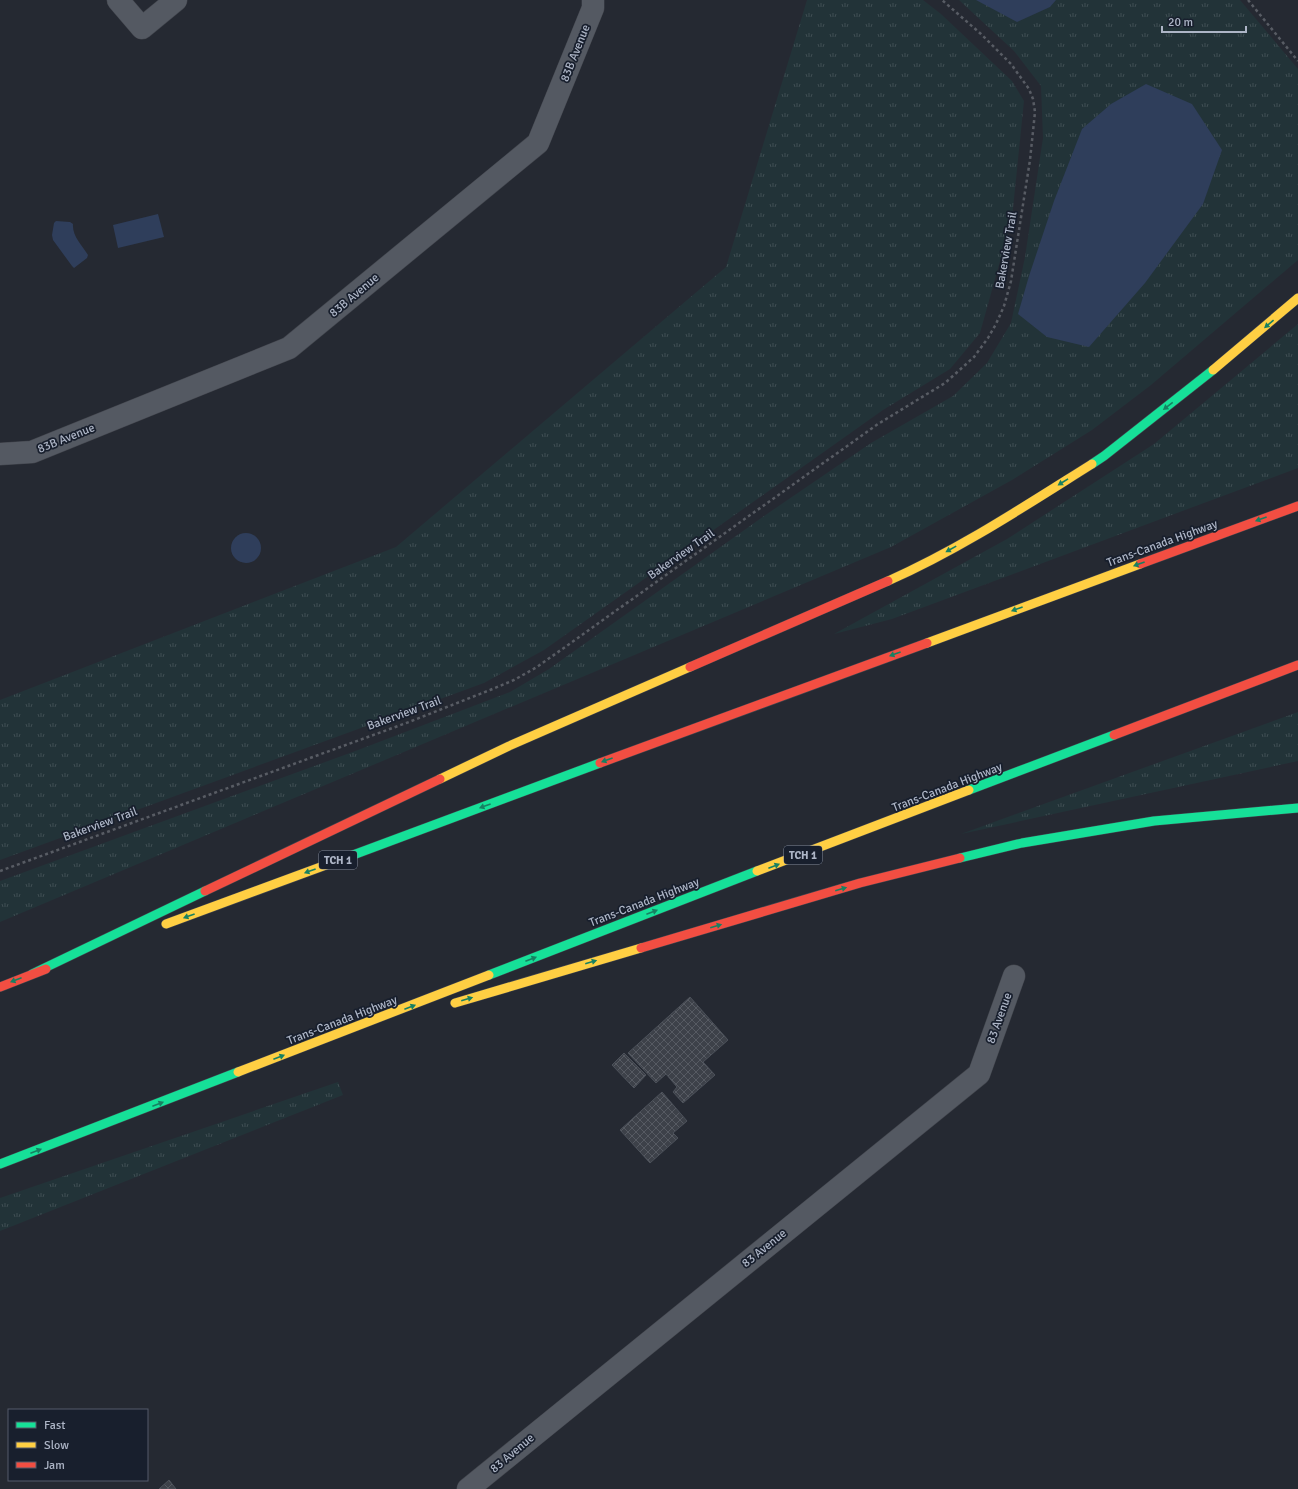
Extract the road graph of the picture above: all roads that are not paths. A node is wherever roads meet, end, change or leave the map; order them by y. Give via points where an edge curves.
1 (118, 0) edge
2 (176, 0) edge
3 (593, 0) edge
4 (1298, 298) edge
5 (0, 454) edge
6 (1298, 506) edge
7 (1298, 665) edge
8 (1298, 808) edge
9 (159, 927) dead end
10 (122, 941) dead end
11 (32, 974) junction
12 (1014, 976) dead end
13 (0, 987) edge
14 (446, 1005) dead end
15 (400, 1019) dead end
16 (308, 1046) junction
17 (0, 1164) edge
18 (468, 1489) edge

1 - 2 street via 142,28
3 - 5 street, 83B Avenue via 593,8 538,143 289,348 32,452
4 -> 11 highway via 1201,380 1104,456 998,523 912,570 509,746
6 -> 9 highway, Trans-Canada Highway / TCH 1
16 -> 7 highway, Trans-Canada Highway / TCH 1
14 -> 8 highway via 860,883 1022,843 1154,820
10 - 11 highway
11 -> 13 highway
12 - 18 street, 83 Avenue via 979,1074
15 - 16 highway
17 -> 16 highway, Trans-Canada Highway / TCH 1

